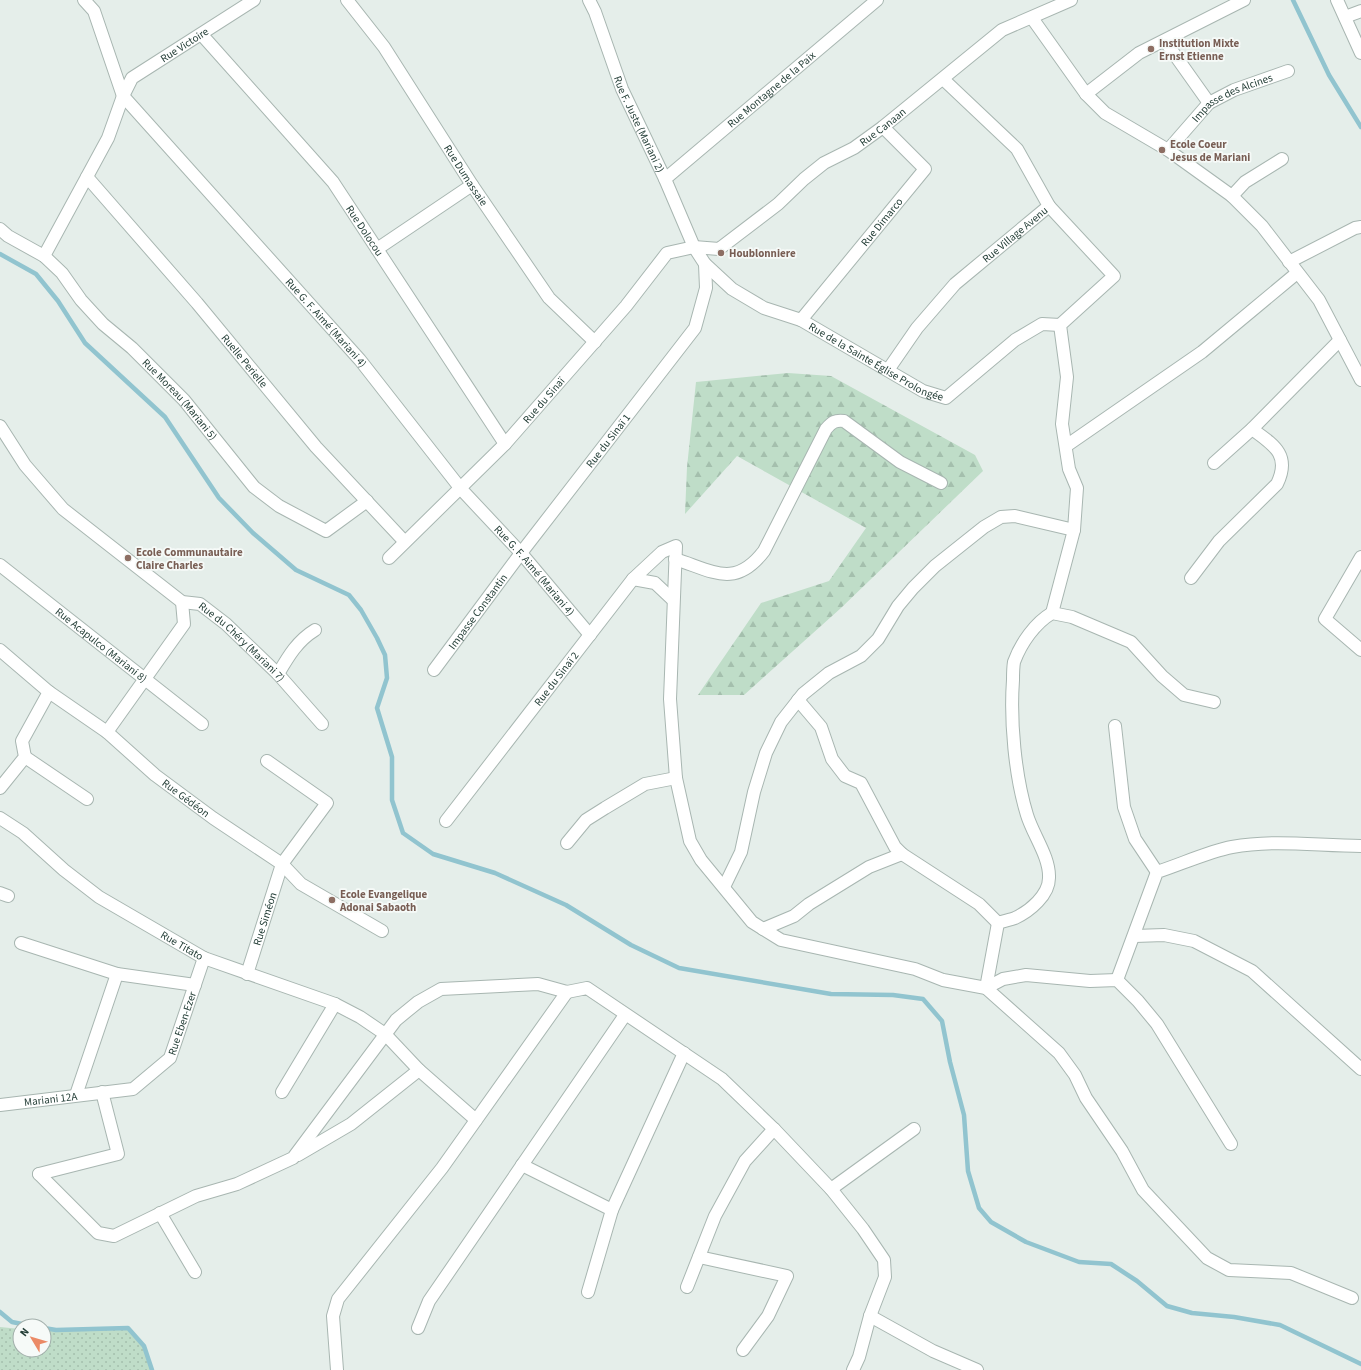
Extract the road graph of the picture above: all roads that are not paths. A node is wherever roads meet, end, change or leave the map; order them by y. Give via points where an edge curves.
1 (84, 0) edge
2 (254, 0) edge
3 (347, 0) edge
4 (589, 0) edge
5 (877, 0) edge
6 (1071, 0) edge
7 (1244, 0) edge
8 (1337, 0) edge
9 (1361, 11) edge
10 (1345, 17) junction
11 (1032, 18) junction
12 (202, 35) junction
13 (1165, 41) junction
14 (1361, 53) edge
15 (1288, 71) dead end
16 (943, 79) junction
17 (1086, 94) junction
18 (123, 96) junction
19 (1209, 103) junction
20 (883, 127) junction
21 (1168, 150) junction
22 (1282, 159) dead end
23 (87, 177) junction
24 (665, 179) junction
25 (472, 184) junction
26 (1232, 196) junction
27 (1049, 206) junction
28 (1361, 227) edge
29 (0, 228) edge
30 (694, 247) junction
31 (377, 249) junction
32 (44, 256) junction
33 (1289, 262) junction
34 (705, 264) junction
35 (1296, 273) junction
36 (801, 320) junction
37 (1060, 325) junction
38 (1340, 340) junction
39 (595, 342) junction
40 (888, 370) junction
41 (1361, 380) edge
42 (0, 426) edge
43 (1252, 429) junction
44 (505, 444) junction
45 (1066, 446) junction
46 (1214, 463) dead end
47 (941, 483) dead end
48 (461, 489) junction
49 (367, 501) junction
50 (1074, 530) junction
51 (404, 542) junction
52 (521, 553) junction
53 (1361, 557) edge
54 (389, 558) dead end
55 (675, 559) junction
56 (0, 564) edge
57 (1191, 578) dead end
58 (633, 579) junction
59 (672, 600) junction
60 (182, 602) junction
61 (1052, 613) junction
62 (315, 630) dead end
63 (590, 635) junction
64 (0, 650) edge
65 (1361, 650) edge
66 (434, 670) dead end
67 (278, 674) junction
68 (146, 679) junction
69 (49, 692) junction
70 (798, 700) junction
71 (1214, 702) dead end
72 (202, 724) dead end
73 (322, 724) dead end
74 (1115, 726) dead end
75 (107, 732) junction
76 (25, 757) junction
77 (267, 761) dead end
78 (676, 778) junction
79 (0, 788) edge
80 (87, 799) dead end
81 (0, 818) edge
82 (446, 821) dead end
83 (567, 843) dead end
84 (1361, 846) edge
85 (902, 854) junction
86 (282, 864) junction
87 (1157, 872) junction
88 (724, 887) junction
89 (998, 922) junction
90 (763, 929) junction
91 (382, 932) dead end
92 (1135, 936) junction
93 (21, 943) dead end
94 (204, 958) junction
95 (116, 974) junction
96 (247, 974) junction
97 (1117, 980) junction
98 (195, 985) junction
99 (986, 988) junction
100 (567, 992) junction
101 (335, 1004) junction
102 (626, 1015) junction
103 (385, 1034) junction
104 (684, 1053) junction
105 (1361, 1069) edge
106 (419, 1070) junction
107 (102, 1092) junction
108 (282, 1092) dead end
109 (76, 1095) junction
110 (0, 1105) edge
111 (476, 1120) junction
112 (774, 1129) junction
113 (914, 1129) dead end
114 (1231, 1144) dead end
115 (293, 1158) junction
116 (522, 1165) junction
117 (831, 1189) junction
118 (612, 1210) junction
119 (160, 1214) junction
120 (699, 1258) junction
121 (195, 1272) dead end
122 (687, 1287) dead end
123 (588, 1292) dead end
124 (1352, 1298) dead end
125 (870, 1316) junction
126 (418, 1328) dead end
127 (743, 1350) dead end
128 (337, 1370) edge
129 (853, 1370) edge
130 (977, 1370) edge

1 - 18 street, Rue G. F. Aimé (Mariani 4) via 94,11
2 - 12 street, Rue Victoire
3 - 25 street, Rue Dumassaie via 384,47
4 - 24 street, Rue F. Juste (Mariani 2) via 622,89
5 - 24 street, Rue Montagne de la Paix
6 - 11 street, Rue Canaan
7 - 13 street
8 - 10 street
9 - 10 street
10 - 14 street
11 - 16 street, Rue Canaan via 1002,30
11 - 17 street
12 - 18 street, Rue Victoire via 132,78
12 - 31 street, Rue Dolocou via 333,182
13 - 17 street via 1140,53
13 - 19 street
15 - 19 street, Impasse des Alcines via 1234,90
16 - 20 street, Rue Canaan
16 - 27 street, Rue Village Avenu via 1017,149
17 - 21 street via 1105,113
18 - 23 street, Rue Victoire via 108,138
18 - 48 street, Rue G. F. Aimé (Mariani 4) via 360,360
19 - 21 street, Impasse des Alcines
20 - 30 street, Rue Canaan via 854,148 824,163 778,204 719,249
20 - 36 street, Rue Dimarco via 925,169
21 - 26 street
22 - 26 street via 1245,182
23 - 32 street, Rue Victoire
23 - 49 street, Ruelle Perielle via 198,303 316,447
24 - 30 street, Rue F. Juste (Mariani 2)
25 - 31 street
25 - 39 street, Rue Dumassaie via 549,298
26 - 33 street via 1262,226
27 - 37 street via 1114,276
27 - 40 street, Rue Village Avenu via 955,284 917,328
28 - 33 street
29 - 32 street, Rue Moreau (Mariani 5) via 8,236
30 - 34 street, Rue de la Sainte Église Prolongée
30 - 39 street, Rue du Sinaï via 667,253
31 - 44 street, Rue Dolocou
32 - 49 street, Rue Moreau (Mariani 5) via 62,273 81,300 103,324 132,348 184,400 254,487 279,506 326,531
33 - 35 street
34 - 36 street, Rue de la Sainte Église Prolongée via 732,289 764,308
34 - 52 street, Rue du Sinaï 1 via 706,288 695,328
35 - 38 street via 1319,300
35 - 45 street via 1202,352
36 - 40 street, Rue de la Sainte Église Prolongée
37 - 40 street, Rue de la Sainte Église Prolongée via 1042,324 1015,340 946,398 923,391
37 - 45 street via 1067,377 1062,424
38 - 41 street
38 - 43 street
39 - 44 street, Rue du Sinaï
42 - 60 street, Rue du Chéry (Mariani 7) via 24,465 62,509
43 - 46 street
43 - 57 street via 1275,446 1282,457 1282,473 1277,484 1219,541
44 - 48 street, Rue du Sinaï
45 - 50 street via 1069,469 1077,488
47 - 55 street via 900,462 844,421 831,422 764,551 755,563 746,570 734,574 720,574
48 - 51 street, Rue du Sinaï
48 - 52 street, Rue G. F. Aimé (Mariani 4)
49 - 51 street, Ruelle Perielle
50 - 61 street
50 - 70 street via 1015,516 1001,517 984,527 935,566 913,588 898,606 878,639 861,656 829,673
51 - 54 street, Rue du Sinaï
52 - 63 street, Rue G. F. Aimé (Mariani 4)
52 - 66 street, Impasse Constantin
53 - 65 street via 1325,619
55 - 58 street, Rue du Sinaï 2 via 676,546 662,552
55 - 59 street
56 - 68 street, Rue Acapulco (Mariani 8)
58 - 59 street via 655,583
58 - 63 street, Rue du Sinaï 2
59 - 78 street via 670,699
60 - 67 street, Rue du Chéry (Mariani 7) via 200,604 226,624
60 - 68 street via 184,624
61 - 71 street via 1072,617 1131,642 1162,676 1184,695
61 - 89 street via 1042,619 1028,636 1014,663 1012,699 1013,733 1027,815 1047,862 1050,879 1044,895 1030,908 1015,918
62 - 67 street via 303,637
63 - 82 street, Rue du Sinaï 2
64 - 69 street, Rue Gédéon
67 - 73 street, Rue du Chéry (Mariani 7)
68 - 72 street, Rue Acapulco (Mariani 8)
68 - 75 street
69 - 75 street, Rue Gédéon
69 - 76 street via 22,741
70 - 85 street via 821,727 832,759 845,776 861,783 895,847
70 - 88 street via 781,722 766,753 754,792 741,852
74 - 87 street via 1124,807 1135,839
75 - 86 street, Rue Gédéon via 155,776
76 - 79 street
76 - 80 street
77 - 86 street, Rue Siméon via 327,803
78 - 83 street via 645,784 586,820
78 - 88 street via 690,841 701,860
81 - 94 street, Rue Titato via 23,833 99,897
84 - 87 street via 1274,843 1231,847
85 - 89 street via 979,904
85 - 90 street via 869,867 794,916
86 - 91 street, Rue Gédéon via 301,884
86 - 96 street, Rue Siméon
87 - 92 street
88 - 90 street via 752,922
89 - 99 street
90 - 99 street via 781,940 915,969 943,980
92 - 97 street
92 - 105 street via 1164,935 1194,941 1252,971
93 - 95 street
94 - 96 street, Rue Titato
94 - 98 street, Rue Eben-Ezer
95 - 98 street
95 - 109 street
96 - 101 street, Rue Titato
97 - 99 street via 1090,981 1026,975 1003,979
97 - 114 street via 1157,1024
98 - 107 street, Rue Eben-Ezer via 170,1058 133,1089
99 - 124 street via 1059,1053 1122,1151 1143,1190 1207,1258 1228,1270 1291,1273
100 - 102 street via 587,988
100 - 103 street via 538,984 441,989 418,1002 396,1020
100 - 111 street
101 - 103 street, Rue Titato
101 - 108 street
102 - 104 street
102 - 116 street
103 - 106 street, Rue Titato
103 - 115 street
104 - 112 street via 722,1079
104 - 118 street
106 - 111 street, Rue Titato
106 - 115 street via 351,1124
107 - 109 street, Mariani 12A
107 - 119 street via 118,1154 39,1174 98,1233 114,1236
109 - 110 street, Mariani 12A
111 - 128 street via 442,1168 338,1299 333,1316
112 - 117 street
112 - 120 street via 745,1160 714,1216
113 - 117 street
115 - 119 street via 237,1184 196,1196
116 - 118 street
116 - 126 street via 429,1301
117 - 125 street via 863,1228 884,1260 885,1277
118 - 123 street
119 - 121 street
120 - 122 street
120 - 127 street via 787,1276 768,1316
125 - 129 street
125 - 130 street via 933,1352

